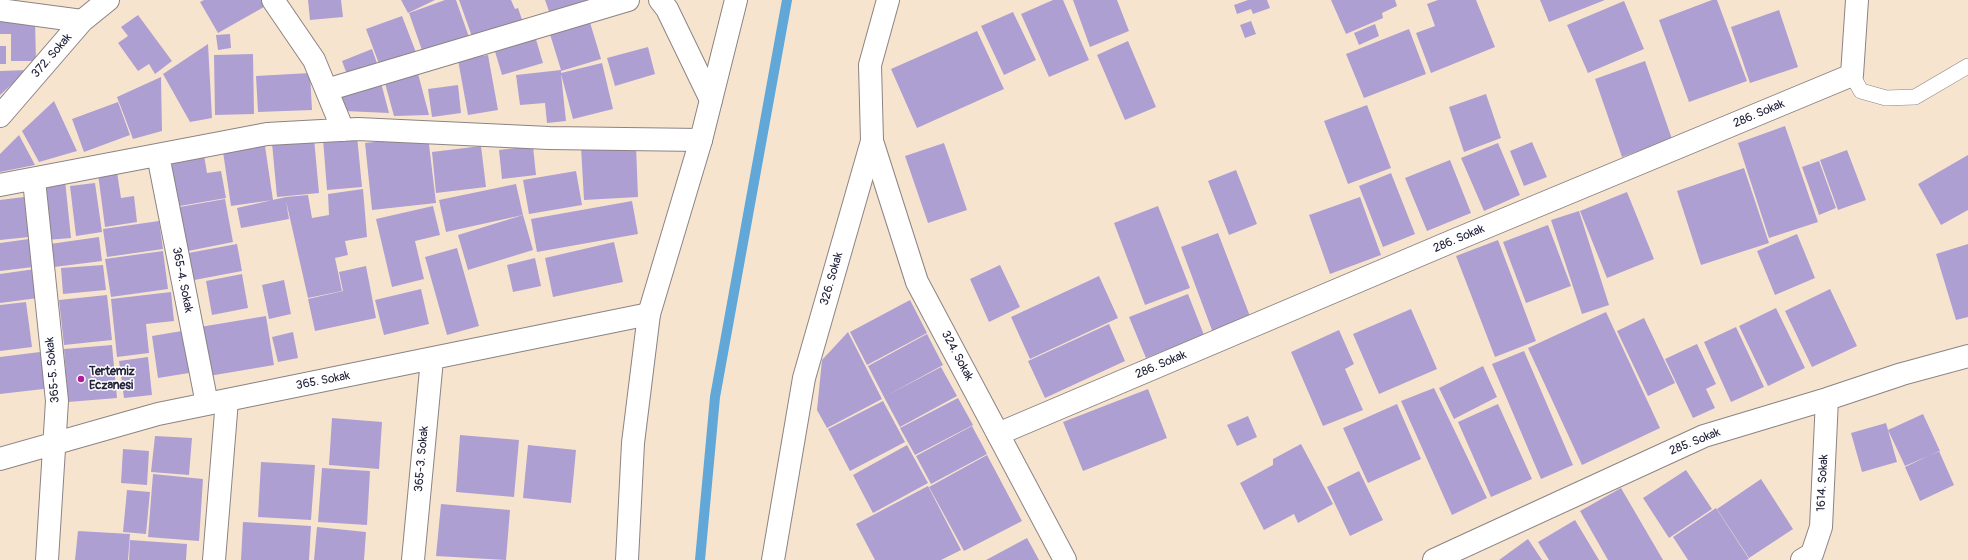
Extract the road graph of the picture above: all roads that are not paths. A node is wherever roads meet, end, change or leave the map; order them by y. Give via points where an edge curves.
1 (273, 0) edge
2 (628, 0) edge
3 (660, 0) edge
4 (736, 0) edge
5 (888, 0) edge
6 (1857, 0) edge
7 (95, 7) edge
8 (0, 10) edge
9 (1968, 66) edge
10 (1852, 75) junction
11 (327, 91) junction
12 (711, 100) junction
13 (0, 116) edge
14 (343, 130) junction
15 (701, 140) junction
16 (872, 141) junction
17 (158, 155) junction
18 (34, 180) junction
19 (0, 185) edge
20 (649, 314) junction
21 (1968, 356) edge
22 (432, 359) junction
23 (1827, 399) junction
24 (217, 402) junction
25 (998, 434) junction
26 (55, 442) junction
27 (0, 459) edge
28 (47, 560) edge
29 (214, 560) edge
30 (413, 560) edge
31 (627, 560) edge
32 (773, 560) edge
33 (1065, 560) edge
34 (1434, 560) edge
35 (1802, 560) edge

1 - 11 street via 314,60
2 - 11 street
3 - 12 street via 667,9
4 - 12 street
5 - 16 street, 326. Sokak via 870,65
6 - 10 street
7 - 8 street
7 - 13 street, 372. Sokak
9 - 10 lane via 1915,97 1886,98 1862,91
10 - 25 street, 286. Sokak
11 - 14 street
12 - 15 street
14 - 15 street via 358,128 549,138
14 - 17 street via 267,134
15 - 20 street
16 - 25 street, 324. Sokak via 917,282
16 - 32 street, 326. Sokak via 804,378
17 - 18 street
17 - 24 street, 365-4. Sokak
18 - 19 street
18 - 26 street, 365-5. Sokak via 57,401
20 - 22 street, 365. Sokak
20 - 31 street via 632,443
21 - 23 street, 285. Sokak via 1902,374
22 - 24 street, 365. Sokak
22 - 30 street, 365-3. Sokak
23 - 34 street, 285. Sokak via 1704,436
23 - 35 street, 1614. Sokak via 1821,527 1812,554
24 - 26 street, 365. Sokak via 158,414
24 - 29 street, 365-4. Sokak
25 - 33 street, 324. Sokak
26 - 27 street, 365. Sokak
26 - 28 street, 365-5. Sokak

